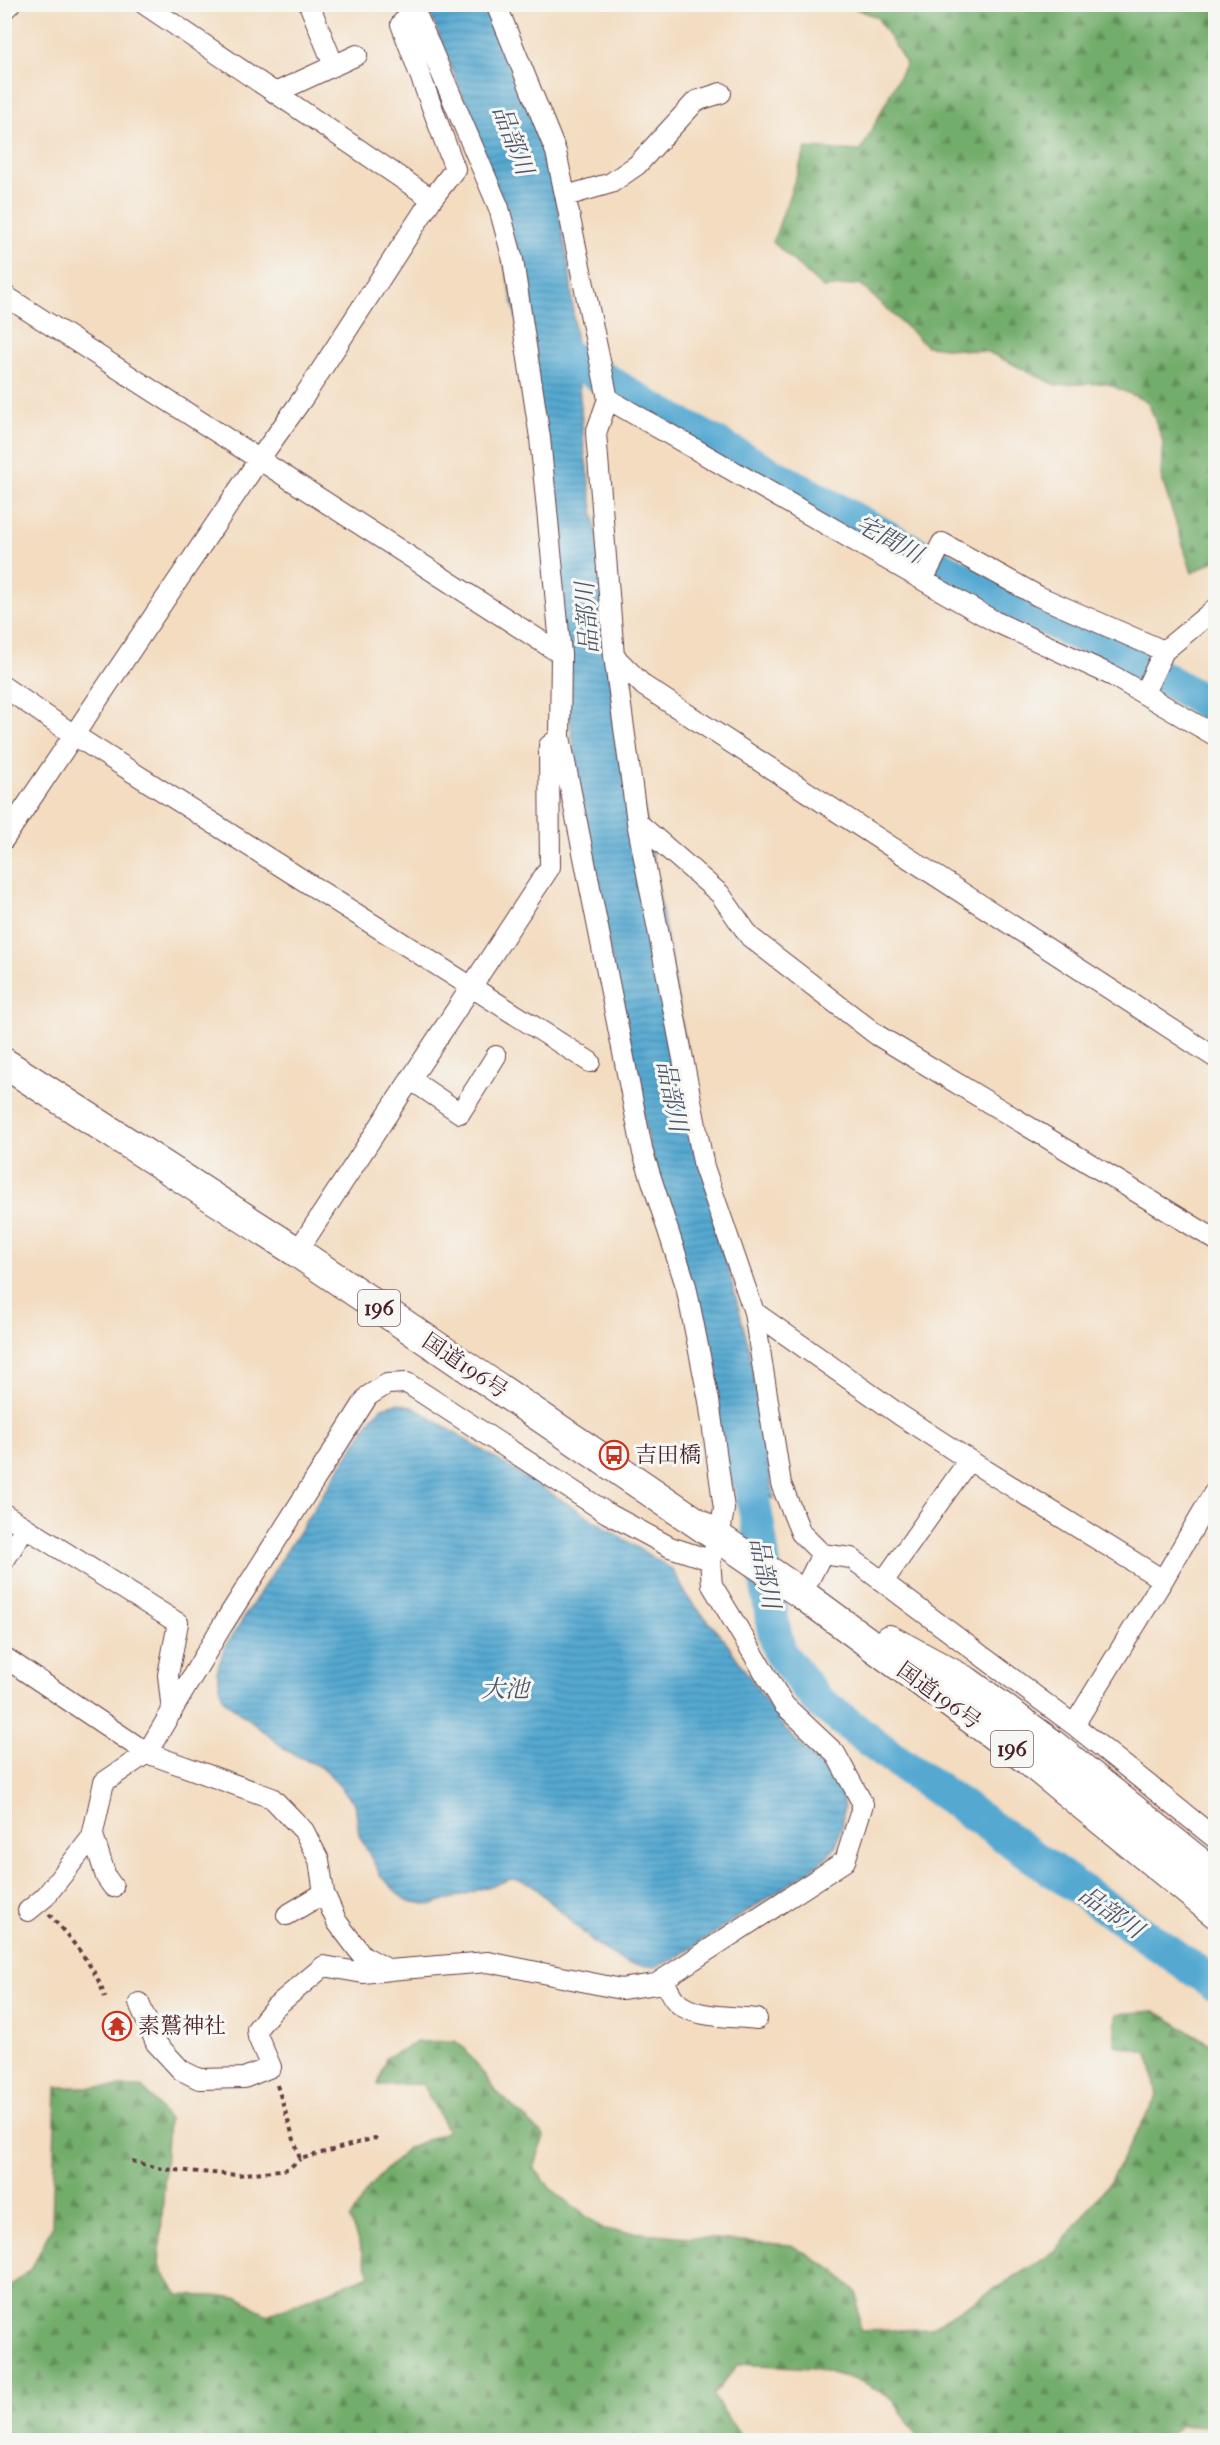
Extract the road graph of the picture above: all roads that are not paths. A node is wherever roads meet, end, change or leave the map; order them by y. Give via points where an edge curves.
1 (10, 4) edge
2 (144, 4) edge
3 (309, 4) edge
4 (496, 4) edge
5 (417, 6) edge
6 (4, 10) edge
7 (357, 55) dead end
8 (334, 66) junction
9 (275, 93) junction
10 (721, 93) dead end
11 (566, 196) junction
12 (432, 199) junction
13 (4, 295) edge
14 (607, 399) junction
15 (258, 461) junction
16 (923, 580) junction
17 (1215, 608) edge
18 (1163, 652) junction
19 (561, 654) junction
20 (614, 656) junction
21 (4, 687) edge
22 (1144, 693) junction
23 (74, 735) junction
24 (1215, 736) edge
25 (561, 737) junction
26 (637, 822) junction
27 (4, 839) edge
28 (470, 987) junction
29 (496, 1056) dead end
30 (1215, 1058) edge
31 (590, 1062) dead end
32 (4, 1063) edge
33 (410, 1079) junction
34 (1215, 1240) edge
35 (297, 1252) junction
36 (754, 1312) junction
37 (969, 1460) junction
38 (1215, 1489) edge
39 (4, 1514) edge
40 (25, 1527) junction
41 (715, 1549) junction
42 (822, 1554) junction
43 (4, 1561) edge
44 (1163, 1580) junction
45 (883, 1582) junction
46 (796, 1590) junction
47 (4, 1657) edge
48 (172, 1712) junction
49 (1074, 1725) junction
50 (147, 1753) junction
51 (93, 1835) junction
52 (1215, 1839) edge
53 (1215, 1876) edge
54 (113, 1887) dead end
55 (324, 1893) junction
56 (34, 1907) road end
57 (1215, 1913) edge
58 (287, 1914) dead end
59 (407, 1968) junction
60 (663, 1980) junction
61 (139, 2003) dead end
62 (757, 2019) dead end

1 - 6 street
2 - 9 street
3 - 8 street
4 - 11 street via 556,152
5 - 12 street via 401,24 455,169
5 - 19 street via 499,208 513,260 540,438
7 - 8 street
8 - 9 street
9 - 12 street
10 - 11 street via 696,101 637,165 611,183
11 - 14 street
12 - 15 street
13 - 15 street
14 - 16 street
14 - 20 street via 596,433
15 - 19 street
15 - 23 street
16 - 18 street via 942,543 1038,596
16 - 22 street via 994,621
17 - 18 street
18 - 22 street
19 - 25 street
20 - 26 street
20 - 30 street via 644,686
21 - 23 street
22 - 24 street
23 - 27 street
23 - 28 street
25 - 28 street via 549,746 550,867
25 - 41 street via 644,1153 686,1286 704,1378 724,1509
26 - 34 street via 720,894 750,937 877,1035
26 - 36 street via 704,1167
28 - 31 street
28 - 33 street
29 - 33 street via 460,1113
32 - 35 highway, 国道196号 / 196
33 - 35 street
35 - 41 highway, 国道196号 / 196
36 - 37 street
36 - 42 street via 781,1484 801,1533
37 - 44 street
37 - 45 street
38 - 44 street
39 - 40 street
40 - 43 street
40 - 48 street via 178,1623 168,1675
41 - 46 highway, 国道196号 / 196 via 750,1558
41 - 48 street via 670,1547 607,1513 407,1383 387,1384 368,1396
41 - 60 street via 712,1585 784,1705 835,1753 863,1804 845,1861
42 - 45 street via 851,1558
42 - 46 street
44 - 49 street
45 - 49 street
46 - 53 highway, 国道196号 / 196 via 967,1682 1049,1742
46 - 57 highway, 国道196号 / 196 via 1028,1760
47 - 50 street
48 - 50 street
49 - 52 street
50 - 51 street via 104,1782
50 - 55 street via 272,1798 304,1831 319,1860
51 - 54 street
51 - 56 street
55 - 58 street
55 - 59 street via 337,1922 362,1955 389,1970
59 - 60 street via 488,1962 621,1989
59 - 61 street via 363,1972 324,1966 275,2007 257,2029 271,2067 244,2078 199,2079 181,2070 156,2043
60 - 62 street via 675,2000 695,2013

